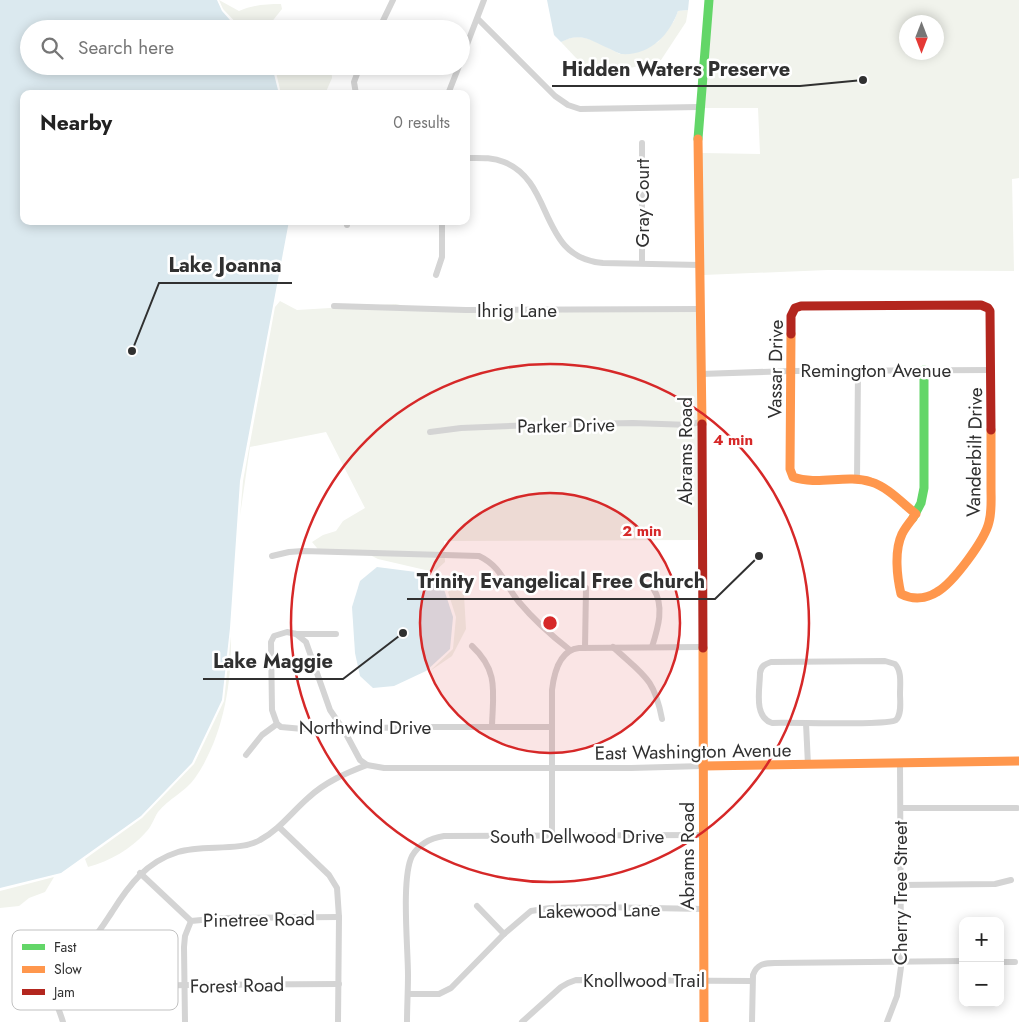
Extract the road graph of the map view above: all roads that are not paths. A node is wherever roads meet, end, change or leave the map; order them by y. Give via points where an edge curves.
1 (393, 0) edge
2 (484, 0) edge
3 (709, 0) edge
4 (478, 18) junction
5 (383, 20) edge
6 (470, 38) edge
7 (357, 75) edge
8 (455, 75) edge
9 (355, 90) edge
10 (450, 90) edge
11 (699, 107) junction
12 (642, 143) dead end
13 (470, 158) edge
14 (442, 225) edge
15 (642, 263) junction
16 (700, 265) junction
17 (436, 275) dead end
18 (334, 306) dead end
19 (795, 308) joint
20 (701, 309) junction
21 (858, 370) junction
22 (924, 370) junction
23 (991, 370) junction
24 (790, 371) junction
25 (701, 374) junction
26 (702, 421) junction
27 (430, 432) dead end
28 (857, 480) junction
29 (916, 514) junction
30 (272, 556) dead end
31 (586, 588) dead end
32 (653, 588) dead end
33 (296, 634) junction
34 (336, 634) dead end
35 (472, 646) dead end
36 (613, 647) junction
37 (652, 647) junction
38 (702, 647) junction
39 (585, 648) junction
40 (570, 650) junction
41 (662, 719) dead end
42 (806, 723) junction
43 (277, 724) junction
44 (492, 726) junction
45 (552, 726) junction
46 (342, 728) junction
47 (246, 755) dead end
48 (1019, 761) edge
49 (900, 763) junction
50 (367, 765) junction
51 (808, 765) junction
52 (703, 766) junction
53 (552, 768) junction
54 (901, 808) junction
55 (1017, 808) dead end
56 (279, 827) junction
57 (702, 835) junction
58 (552, 836) junction
59 (140, 873) junction
60 (1011, 880) dead end
61 (901, 885) junction
62 (477, 906) dead end
63 (704, 909) junction
64 (338, 917) junction
65 (191, 921) junction
66 (101, 930) edge
67 (504, 934) junction
68 (901, 961) junction
69 (959, 961) edge
70 (1004, 962) edge
71 (1015, 962) dead end
72 (704, 980) junction
73 (752, 980) junction
74 (339, 984) junction
75 (178, 985) edge
76 (185, 985) junction
77 (408, 994) junction
78 (185, 1022) edge
79 (338, 1022) edge
80 (407, 1022) edge
81 (522, 1022) edge
82 (704, 1022) edge
83 (752, 1022) edge
84 (887, 1022) edge

1 - 5 street
2 - 4 street
3 - 11 street, Abrams Road
4 - 6 street
4 - 11 street via 555,96 575,108
7 - 9 street
8 - 10 street
11 - 16 street, Abrams Road
12 - 15 street, Gray Court
13 - 15 street via 497,160 521,173 534,189 559,240 579,257 603,263
14 - 17 street via 442,257
15 - 16 street
16 - 20 street, Abrams Road
18 - 20 street, Ihrig Lane via 466,310
19 - 23 street, Vanderbilt Drive via 984,306 991,315
19 - 24 street, Vassar Drive via 790,320
20 - 25 street, Abrams Road
21 - 22 street, Remington Avenue
21 - 24 street, Remington Avenue
21 - 28 street
22 - 23 street, Remington Avenue
22 - 29 street, Vanderbilt Drive via 924,488
23 - 29 street, Vanderbilt Drive via 989,526 982,541 941,590 931,596 908,598 899,587 899,549 902,536
24 - 25 street, Remington Avenue
24 - 28 street, Vassar Drive via 790,469 794,477 804,480
25 - 26 street, Abrams Road
26 - 27 street, Parker Drive via 690,424 495,426
26 - 38 street, Abrams Road
28 - 29 street, Vassar Drive via 876,484
30 - 40 street via 303,551 479,556 496,568 520,604
31 - 39 street
32 - 37 street via 660,609
33 - 34 street
33 - 43 street via 278,633 271,642 272,714
33 - 46 street via 306,642 330,710
35 - 44 street via 486,661 492,676
36 - 37 street
36 - 39 street
36 - 41 street via 652,684
37 - 38 street
38 - 52 street, Abrams Road
39 - 40 street
40 - 45 street via 553,679
42 - 42 street via 772,723 761,715 760,673 763,666 771,662 884,661 898,666 900,709 895,720
42 - 51 street
43 - 46 street, Northwind Drive via 299,729
43 - 47 street via 262,735
44 - 45 street, Northwind Drive
44 - 46 street, Northwind Drive
45 - 53 street
46 - 50 street via 360,760
48 - 49 street, East Washington Avenue
49 - 51 street, East Washington Avenue
49 - 54 street, Cherry Tree Street
50 - 53 street, East Washington Avenue via 384,768
50 - 56 street via 322,786
51 - 52 street, East Washington Avenue
52 - 53 street, East Washington Avenue
52 - 57 street, Abrams Road
53 - 58 street
54 - 55 street
54 - 61 street, Cherry Tree Street
56 - 59 street via 250,844 177,852
56 - 64 street via 334,883
57 - 58 street, South Dellwood Drive
57 - 63 street, Abrams Road
58 - 77 street, South Dellwood Drive via 436,837 417,849 410,862 407,886
59 - 65 street
59 - 66 street
60 - 61 street via 1003,883
61 - 68 street, Cherry Tree Street
62 - 67 street
63 - 67 street, Lakewood Lane via 596,907 536,910 527,913
63 - 72 street, Abrams Road
64 - 65 street, Pinetree Road
64 - 74 street
65 - 76 street, Pinetree Road via 185,942
67 - 77 street, Lakewood Lane via 444,992
68 - 69 street
68 - 73 street via 762,964 755,969
68 - 84 street, Cherry Tree Street via 897,996
70 - 71 street
72 - 73 street, Knollwood Trail
72 - 81 street, Knollwood Trail via 571,981
72 - 82 street, Abrams Road
73 - 83 street
74 - 76 street, Forest Road
74 - 79 street
75 - 76 street, Forest Road
76 - 78 street, Pinetree Road
77 - 80 street, South Dellwood Drive

